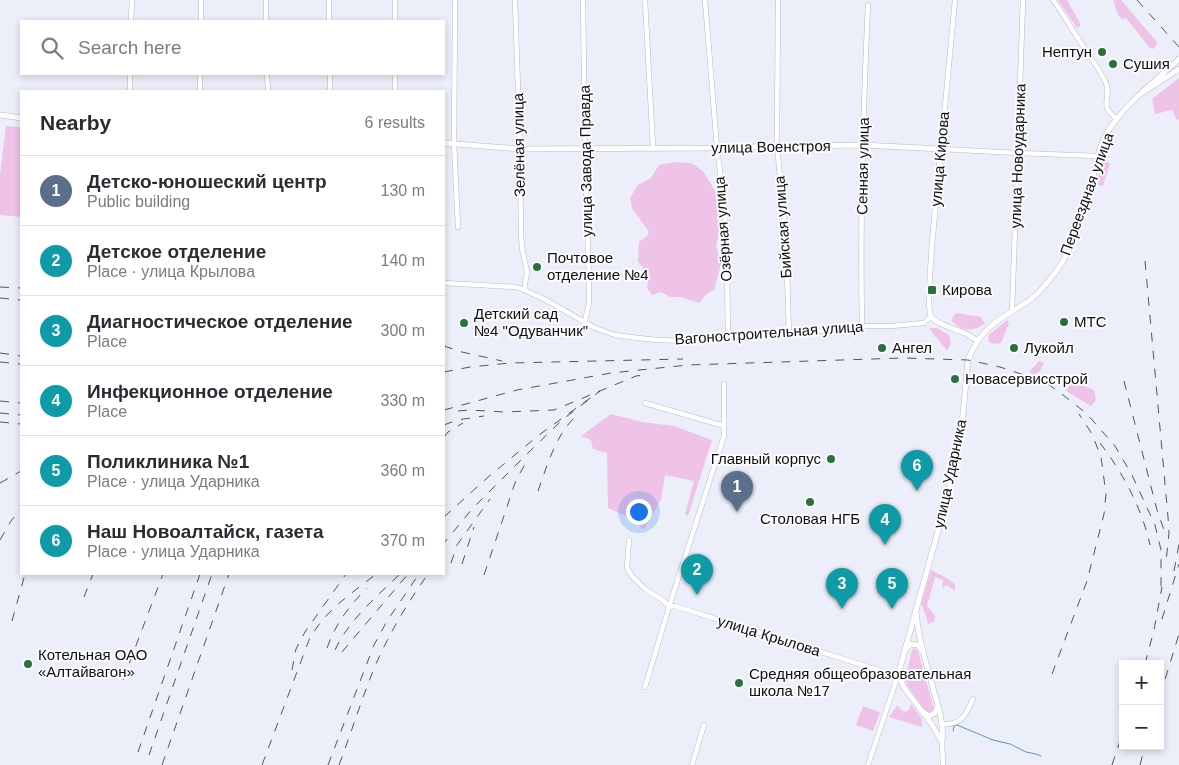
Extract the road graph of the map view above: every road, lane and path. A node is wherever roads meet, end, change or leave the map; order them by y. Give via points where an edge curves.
1 (132, 0) edge
2 (201, 0) edge
3 (266, 0) edge
4 (329, 0) edge
5 (395, 0) edge
6 (455, 0) edge
7 (515, 0) edge
8 (583, 0) edge
9 (646, 0) edge
10 (704, 0) edge
11 (778, 0) edge
12 (955, 0) edge
13 (1023, 0) edge
14 (1054, 0) edge
15 (868, 5) dead end
16 (131, 20) edge
17 (201, 20) edge
18 (266, 20) edge
19 (329, 20) edge
20 (395, 20) edge
21 (1179, 59) edge
22 (1179, 69) edge
23 (130, 75) edge
24 (200, 75) edge
25 (267, 75) edge
26 (330, 75) edge
27 (395, 75) edge
28 (130, 90) edge
29 (200, 90) edge
30 (268, 90) edge
31 (330, 90) edge
32 (395, 90) edge
33 (1139, 95) junction
34 (0, 115) edge
35 (20, 118) edge
36 (1116, 118) junction
37 (445, 143) edge
38 (454, 144) junction
39 (863, 145) junction
40 (777, 146) junction
41 (653, 148) junction
42 (717, 148) junction
43 (520, 149) junction
44 (941, 149) junction
45 (585, 150) junction
46 (1018, 153) junction
47 (1098, 156) junction
48 (458, 227) dead end
49 (445, 283) edge
50 (524, 290) junction
51 (1012, 312) junction
52 (931, 318) junction
53 (584, 321) junction
54 (862, 326) junction
55 (789, 335) junction
56 (728, 339) junction
57 (978, 341) junction
58 (724, 384) dead end
59 (646, 403) dead end
60 (724, 426) junction
61 (629, 540) dead end
62 (669, 607) junction
63 (916, 607) junction
64 (905, 650) junction
65 (924, 652) junction
66 (898, 675) junction
67 (645, 687) dead end
68 (973, 699) dead end
69 (938, 703) junction
70 (922, 712) junction
71 (942, 724) junction
72 (704, 725) dead end
73 (942, 742) junction
74 (692, 765) edge
75 (868, 765) edge
76 (942, 765) edge

1 - 16 street
2 - 17 street
3 - 18 street
4 - 19 street
5 - 20 street
6 - 38 street
7 - 43 street, Зелёная улица
8 - 45 street, улица Завода Правда
9 - 41 street
10 - 42 street, Озёрная улица
11 - 40 street, Бийская улица
12 - 44 street, улица Кирова
13 - 46 street, улица Новоударника
14 - 36 street, Переездная улица via 1106,83 1107,109
15 - 39 street, Сенная улица
21 - 33 street
22 - 33 street
23 - 28 street
24 - 29 street
25 - 30 street
26 - 31 street
27 - 32 street
33 - 36 street
34 - 35 street
36 - 47 street, Переездная улица
37 - 38 street, улица Военстроя
38 - 43 street, улица Военстроя
38 - 48 street
39 - 40 street, улица Военстроя
39 - 44 street, улица Военстроя
39 - 54 street, Сенная улица
40 - 42 street, улица Военстроя
40 - 55 street, Бийская улица via 786,237
41 - 42 street, улица Военстроя
41 - 45 street, улица Военстроя
42 - 56 street, Озёрная улица via 725,210
43 - 45 street, улица Военстроя
43 - 50 street, Зелёная улица via 521,234 527,272
44 - 46 street, улица Военстроя
44 - 52 street, улица Кирова via 929,288
45 - 53 street, улица Завода Правда via 589,303
46 - 47 street, улица Военстроя
46 - 51 street, улица Новоударника
47 - 51 street, Переездная улица via 1081,218 1064,260 1038,293
49 - 50 street, Вагоностроительная улица
50 - 53 street, Вагоностроительная улица
51 - 57 street, Переездная улица via 992,325
52 - 54 street, Вагоностроительная улица via 924,323
52 - 57 street
53 - 56 street, Вагоностроительная улица via 615,335 638,338
54 - 55 street, Вагоностроительная улица
55 - 56 street, Вагоностроительная улица
57 - 63 street, улица Ударника via 968,360 961,434 954,468
58 - 60 street
59 - 60 street
60 - 62 street via 724,436
61 - 62 street via 627,568 645,589
62 - 66 street, улица Крылова via 675,606
62 - 67 street
63 - 64 street, улица Ударника
63 - 65 street, улица Ударника
64 - 65 street via 911,644 918,645
64 - 66 street, улица Ударника
65 - 69 street, улица Ударника
66 - 70 street
66 - 75 street, улица Ударника
68 - 71 street via 963,718
69 - 70 street via 935,713 929,716
69 - 71 street, улица Ударника
70 - 73 street
71 - 73 street, улица Ударника
72 - 74 street
73 - 76 street

